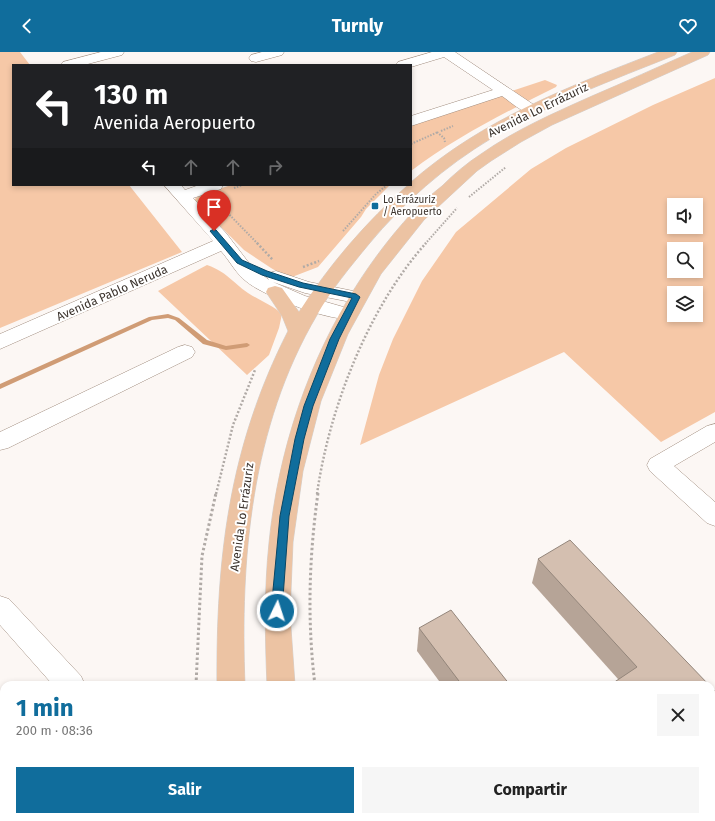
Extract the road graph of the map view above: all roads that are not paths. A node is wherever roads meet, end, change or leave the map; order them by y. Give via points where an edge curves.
1 (117, 52) edge
2 (278, 52) edge
3 (446, 52) edge
4 (670, 52) edge
5 (703, 52) edge
6 (256, 58) dead end
7 (65, 62) edge
8 (406, 64) edge
9 (504, 91) junction
10 (532, 110) junction
11 (412, 121) edge
12 (210, 187) edge
13 (178, 191) edge
14 (224, 243) junction
15 (240, 261) junction
16 (275, 292) junction
17 (318, 298) junction
18 (352, 306) junction
19 (298, 331) junction
20 (0, 342) edge
21 (185, 352) dead end
22 (715, 432) edge
23 (0, 442) edge
24 (715, 516) edge
25 (0, 607) edge
26 (67, 681) edge
27 (231, 681) edge
28 (281, 681) edge

1 - 7 street
2 - 6 street
3 - 8 street
3 - 9 street
4 - 10 main road, Avenida Lo Errázuriz
5 - 18 main road, Avenida Lo Errázuriz via 543,124 481,161 447,187 418,216 375,268
9 - 10 street
9 - 11 street
10 - 17 main road, Avenida Lo Errázuriz via 466,148 408,192 363,239
12 - 13 street
13 - 14 street
14 - 15 street
14 - 20 street, Avenida Pablo Neruda
15 - 16 street via 244,270 253,278
15 - 17 street via 305,287
16 - 17 street
16 - 19 main road via 291,315
17 - 18 street
17 - 19 main road, Avenida Lo Errázuriz
18 - 28 main road, Avenida Lo Errázuriz via 334,339 308,406 291,477 284,523 277,611
19 - 27 main road, Avenida Lo Errázuriz via 278,374 257,430 241,504 231,603
21 - 23 street
22 - 24 street via 658,464
25 - 26 street

